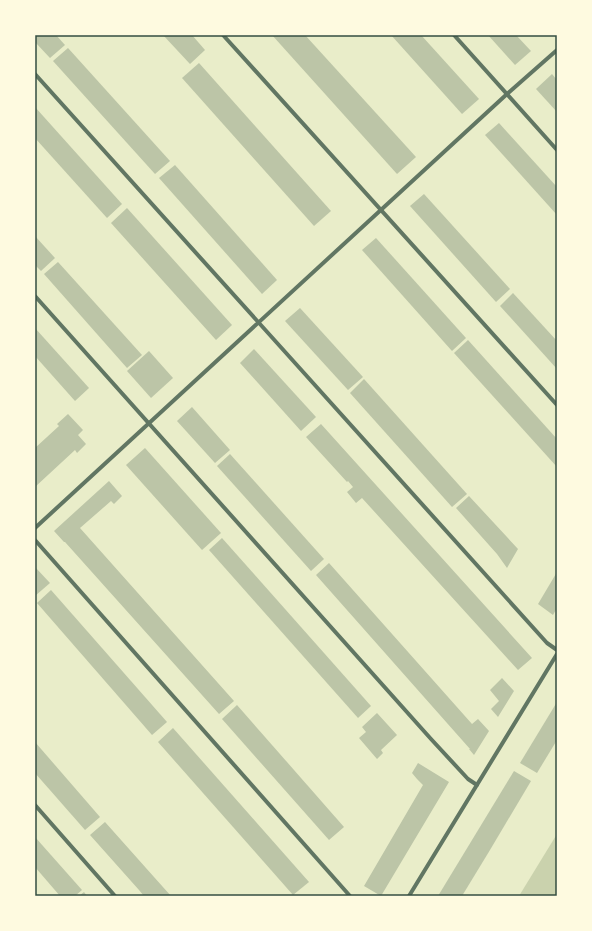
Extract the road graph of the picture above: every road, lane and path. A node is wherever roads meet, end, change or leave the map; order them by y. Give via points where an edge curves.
1 (223, 35) edge
2 (454, 35) edge
3 (557, 50) edge
4 (35, 74) edge
5 (507, 94) junction
6 (557, 150) edge
7 (380, 210) junction
8 (35, 296) edge
9 (258, 323) junction
10 (557, 405) edge
11 (149, 423) junction
12 (35, 528) edge
13 (35, 540) edge
14 (557, 650) edge
15 (557, 654) edge
16 (476, 784) junction
17 (35, 805) edge
18 (115, 896) edge
19 (350, 896) edge
20 (409, 896) edge

1 - 7 street
2 - 5 street
3 - 5 street
4 - 9 street
5 - 6 street
5 - 7 street
7 - 9 street
7 - 10 street
8 - 11 street
9 - 11 street
9 - 14 street via 549,645
11 - 12 street
11 - 16 street via 431,739 468,779
13 - 19 street
15 - 16 street
16 - 20 street
17 - 18 street

